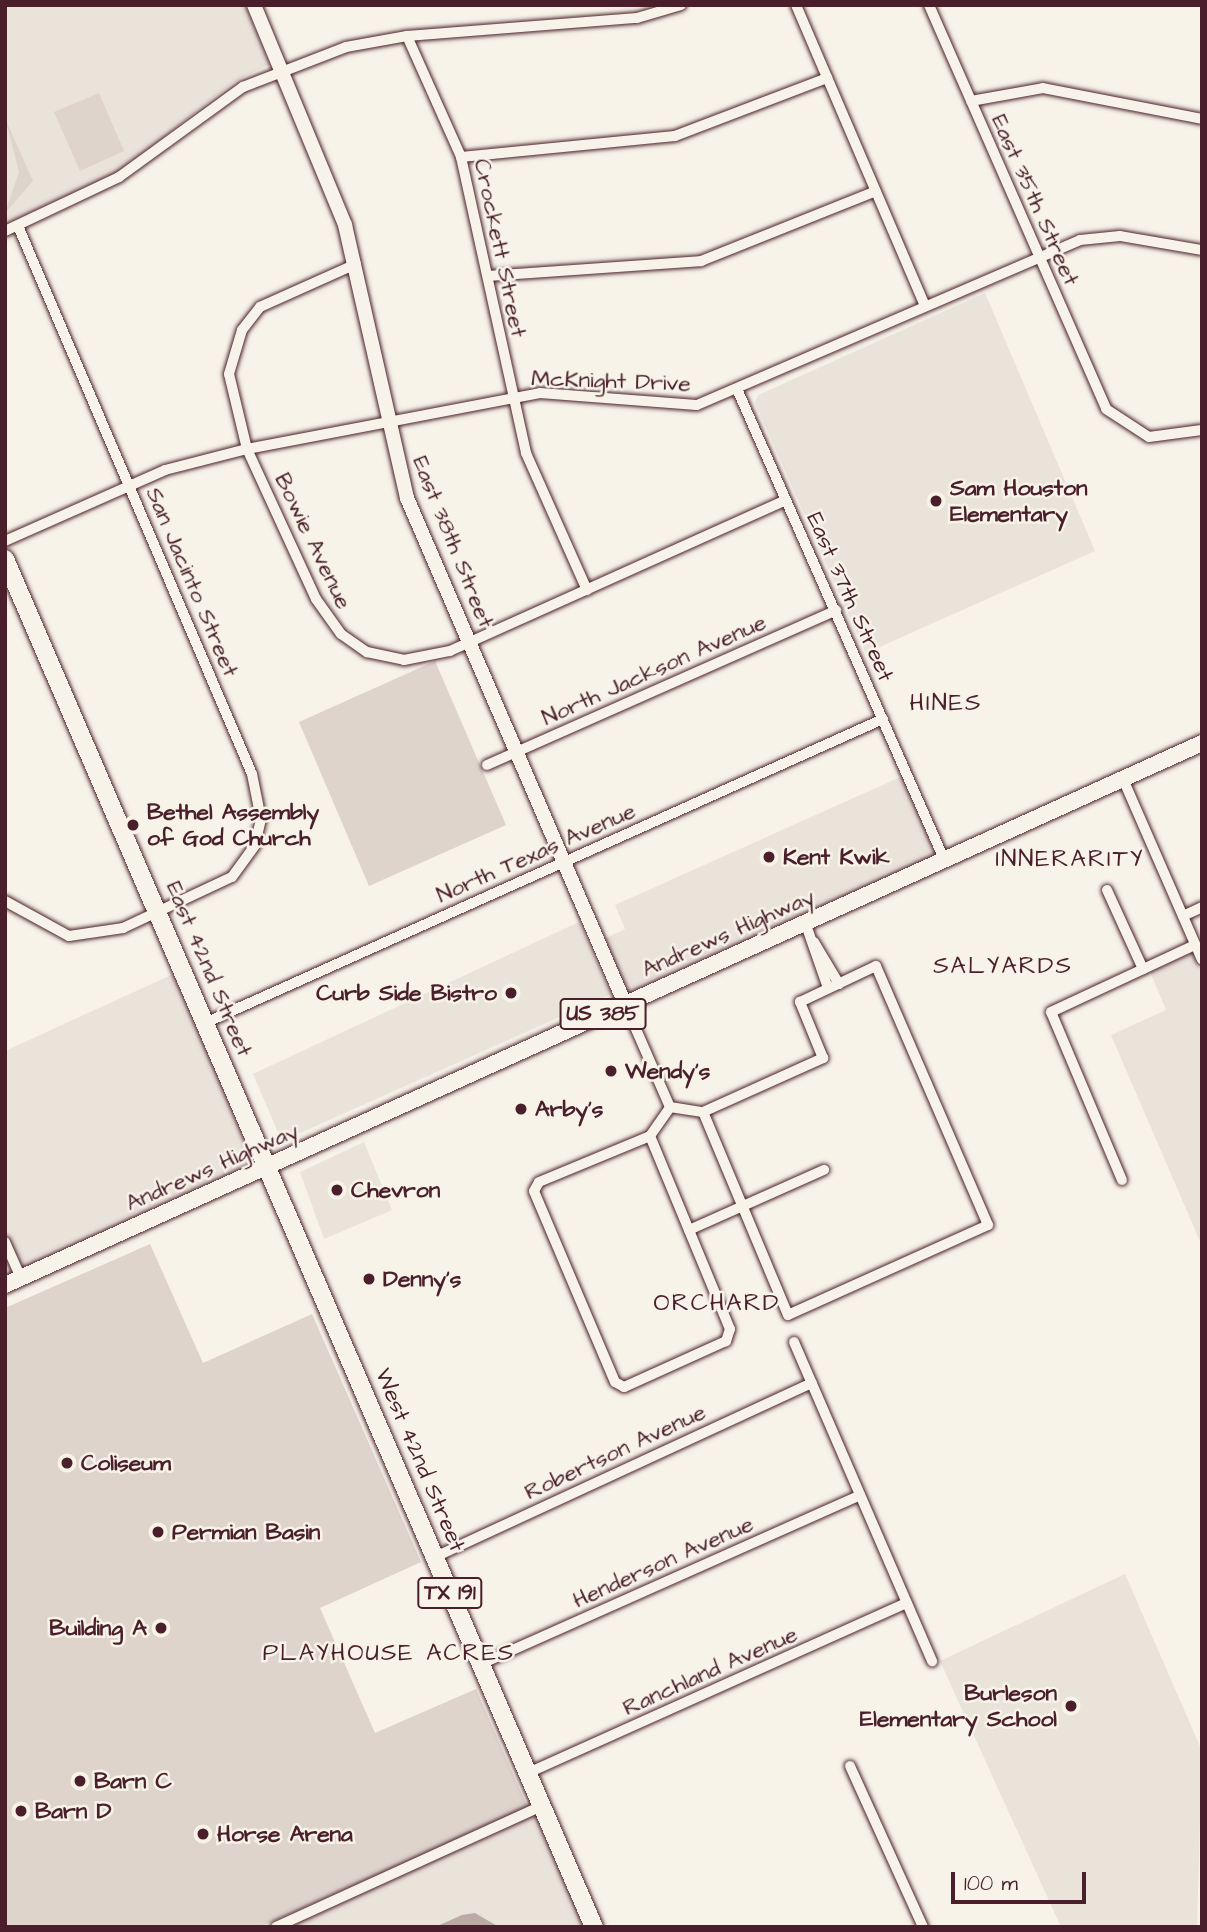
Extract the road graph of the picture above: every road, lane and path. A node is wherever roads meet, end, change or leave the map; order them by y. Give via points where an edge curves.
1 (254, 5) edge
2 (681, 5) edge
3 (796, 5) edge
4 (929, 5) edge
5 (407, 36) junction
6 (281, 69) junction
7 (827, 78) junction
8 (971, 102) junction
9 (1202, 120) edge
10 (461, 157) junction
11 (876, 191) junction
12 (18, 226) junction
13 (5, 231) edge
14 (1202, 250) edge
15 (1037, 254) junction
16 (356, 264) junction
17 (489, 276) junction
18 (925, 304) junction
19 (737, 389) junction
20 (511, 398) junction
21 (386, 422) junction
22 (1202, 430) edge
23 (247, 449) junction
24 (129, 484) junction
25 (786, 500) junction
26 (5, 541) edge
27 (5, 559) edge
28 (587, 590) junction
29 (836, 610) junction
30 (469, 643) junction
31 (883, 719) junction
32 (1202, 743) edge
33 (516, 752) junction
34 (487, 765) dead end
35 (1123, 779) junction
36 (944, 859) junction
37 (564, 862) junction
38 (1107, 890) dead end
39 (5, 901) edge
40 (1202, 907) edge
41 (158, 914) junction
42 (1183, 916) junction
43 (805, 922) junction
44 (814, 942) junction
45 (1195, 945) junction
46 (1202, 960) edge
47 (1143, 969) junction
48 (839, 984) junction
49 (828, 988) junction
50 (625, 1004) junction
51 (205, 1023) junction
52 (670, 1107) junction
53 (703, 1112) junction
54 (650, 1136) junction
55 (267, 1167) junction
56 (824, 1170) dead end
57 (1122, 1180) dead end
58 (743, 1208) junction
59 (689, 1230) junction
60 (5, 1242) edge
61 (13, 1282) edge
62 (794, 1342) dead end
63 (812, 1383) junction
64 (860, 1495) junction
65 (435, 1557) junction
66 (907, 1603) junction
67 (932, 1661) dead end
68 (481, 1664) junction
69 (850, 1766) dead end
70 (528, 1773) junction
71 (542, 1806) junction
72 (276, 1927) edge
73 (594, 1927) edge
74 (923, 1927) edge

1 - 6 street, East 38th Street
2 - 5 street via 637,18
3 - 7 street
4 - 8 street, East 35th Street
5 - 6 street
5 - 10 street, Crockett Street
6 - 12 street via 225,99 119,177
6 - 16 street, East 38th Street
7 - 10 street via 675,136
7 - 11 street
8 - 9 street via 1043,88
8 - 15 street, East 35th Street
10 - 17 street, Crockett Street
11 - 17 street via 701,261
11 - 18 street
12 - 13 street
12 - 24 street, San Jacinto Street
14 - 15 street, McKnight Drive via 1120,236
15 - 18 street, McKnight Drive
15 - 22 street, East 35th Street via 1106,409 1149,437
16 - 21 street, East 38th Street
16 - 23 street, Bowie Avenue via 270,300 242,330 229,381
17 - 20 street, Crockett Street
18 - 19 street, McKnight Drive
19 - 20 street, McKnight Drive via 684,407 566,394
19 - 25 street, East 37th Street
20 - 21 street, McKnight Drive
20 - 28 street, Crockett Street via 526,453
21 - 23 street, McKnight Drive
21 - 30 street, East 38th Street via 407,498
23 - 24 street, McKnight Drive
23 - 30 street, Bowie Avenue via 316,599 341,634 367,652 396,659
24 - 26 street, McKnight Drive
24 - 41 street, San Jacinto Street via 260,803 259,832 242,867 220,885
25 - 28 street, Bowie Avenue
25 - 29 street, East 37th Street
27 - 41 highway, East 42nd Street / TX 191
28 - 30 street, Bowie Avenue
29 - 31 street, East 37th Street
29 - 33 street, North Jackson Avenue
30 - 33 street, East 38th Street
31 - 36 street, East 37th Street
31 - 37 street, North Texas Avenue
32 - 35 main road, Andrews Highway / US 385
33 - 34 street, North Jackson Avenue
33 - 37 street, East 38th Street
35 - 36 main road, Andrews Highway / US 385
35 - 42 street
36 - 43 main road, Andrews Highway / US 385
37 - 50 street, East 38th Street
37 - 51 street, North Texas Avenue
38 - 47 street
39 - 41 street, San Jacinto Street via 43,927 82,937
40 - 42 street
41 - 51 highway, East 42nd Street / TX 191
42 - 45 street
43 - 44 street
43 - 50 main road, Andrews Highway / US 385
44 - 48 street
44 - 49 street
45 - 46 street
45 - 47 street
47 - 57 street via 1051,1012
48 - 49 street
48 - 58 street via 876,967 988,1225 788,1315
49 - 53 street via 800,1002 823,1058
50 - 52 street
50 - 55 main road, Andrews Highway / US 385
51 - 55 highway, East 42nd Street / TX 191
52 - 53 street
52 - 54 street
53 - 58 street
54 - 59 street
54 - 59 street via 539,1182 534,1191 615,1382 625,1387 726,1340 730,1329
55 - 61 main road, Andrews Highway / US 385
55 - 65 highway, West 42nd Street / TX 191
56 - 58 street
58 - 59 street
60 - 61 street
62 - 63 street
63 - 64 street
63 - 65 street, Robertson Avenue
64 - 66 street
64 - 68 street, Henderson Avenue
65 - 68 highway, West 42nd Street / TX 191
66 - 67 street
66 - 70 street, Ranchland Avenue
68 - 70 highway, West 42nd Street / TX 191
69 - 74 street
70 - 71 highway, West 42nd Street / TX 191
71 - 72 street
71 - 73 highway, West 42nd Street / TX 191

